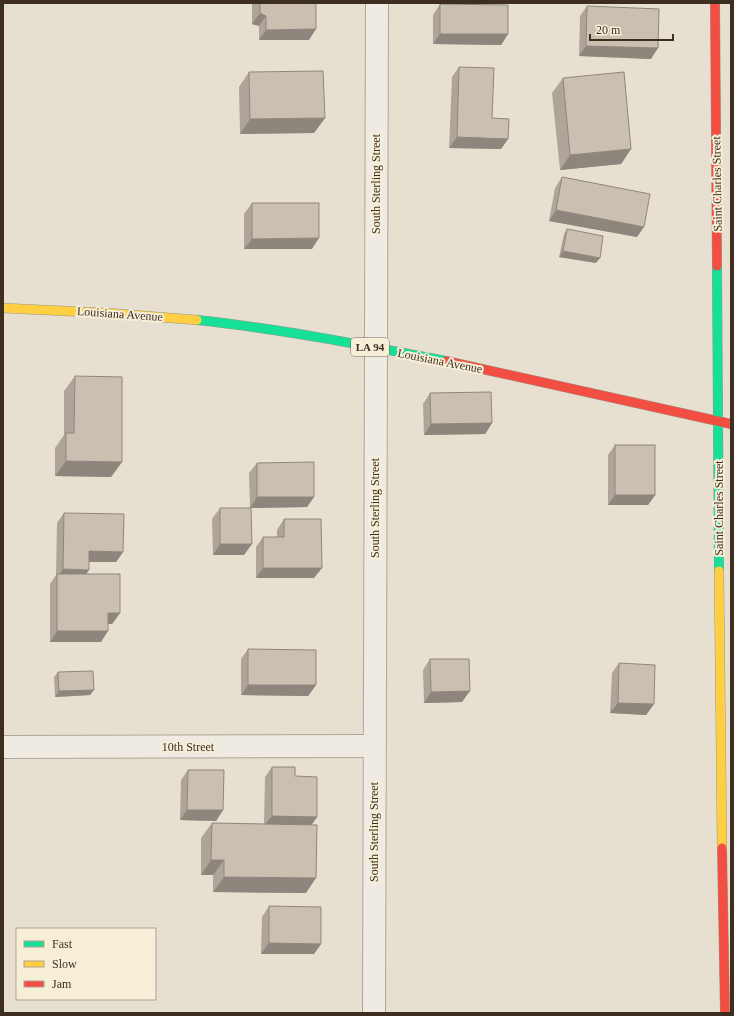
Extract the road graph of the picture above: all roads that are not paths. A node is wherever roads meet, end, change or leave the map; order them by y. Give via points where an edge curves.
1 (377, 3) edge
2 (715, 3) edge
3 (3, 308) edge
4 (376, 348) junction
5 (719, 421) junction
6 (731, 424) edge
7 (374, 746) junction
8 (3, 747) edge
9 (374, 1013) edge
10 (724, 1013) edge

1 - 4 street, South Sterling Street
2 - 5 street, Saint Charles Street
3 - 4 street, Louisiana Avenue / LA 94 via 93,311 180,319 280,331
4 - 5 street, Louisiana Avenue / LA 94
4 - 7 street, South Sterling Street
5 - 6 street, Louisiana Avenue / LA 94
5 - 10 street, Saint Charles Street
7 - 8 street, 10th Street
7 - 9 street, South Sterling Street

